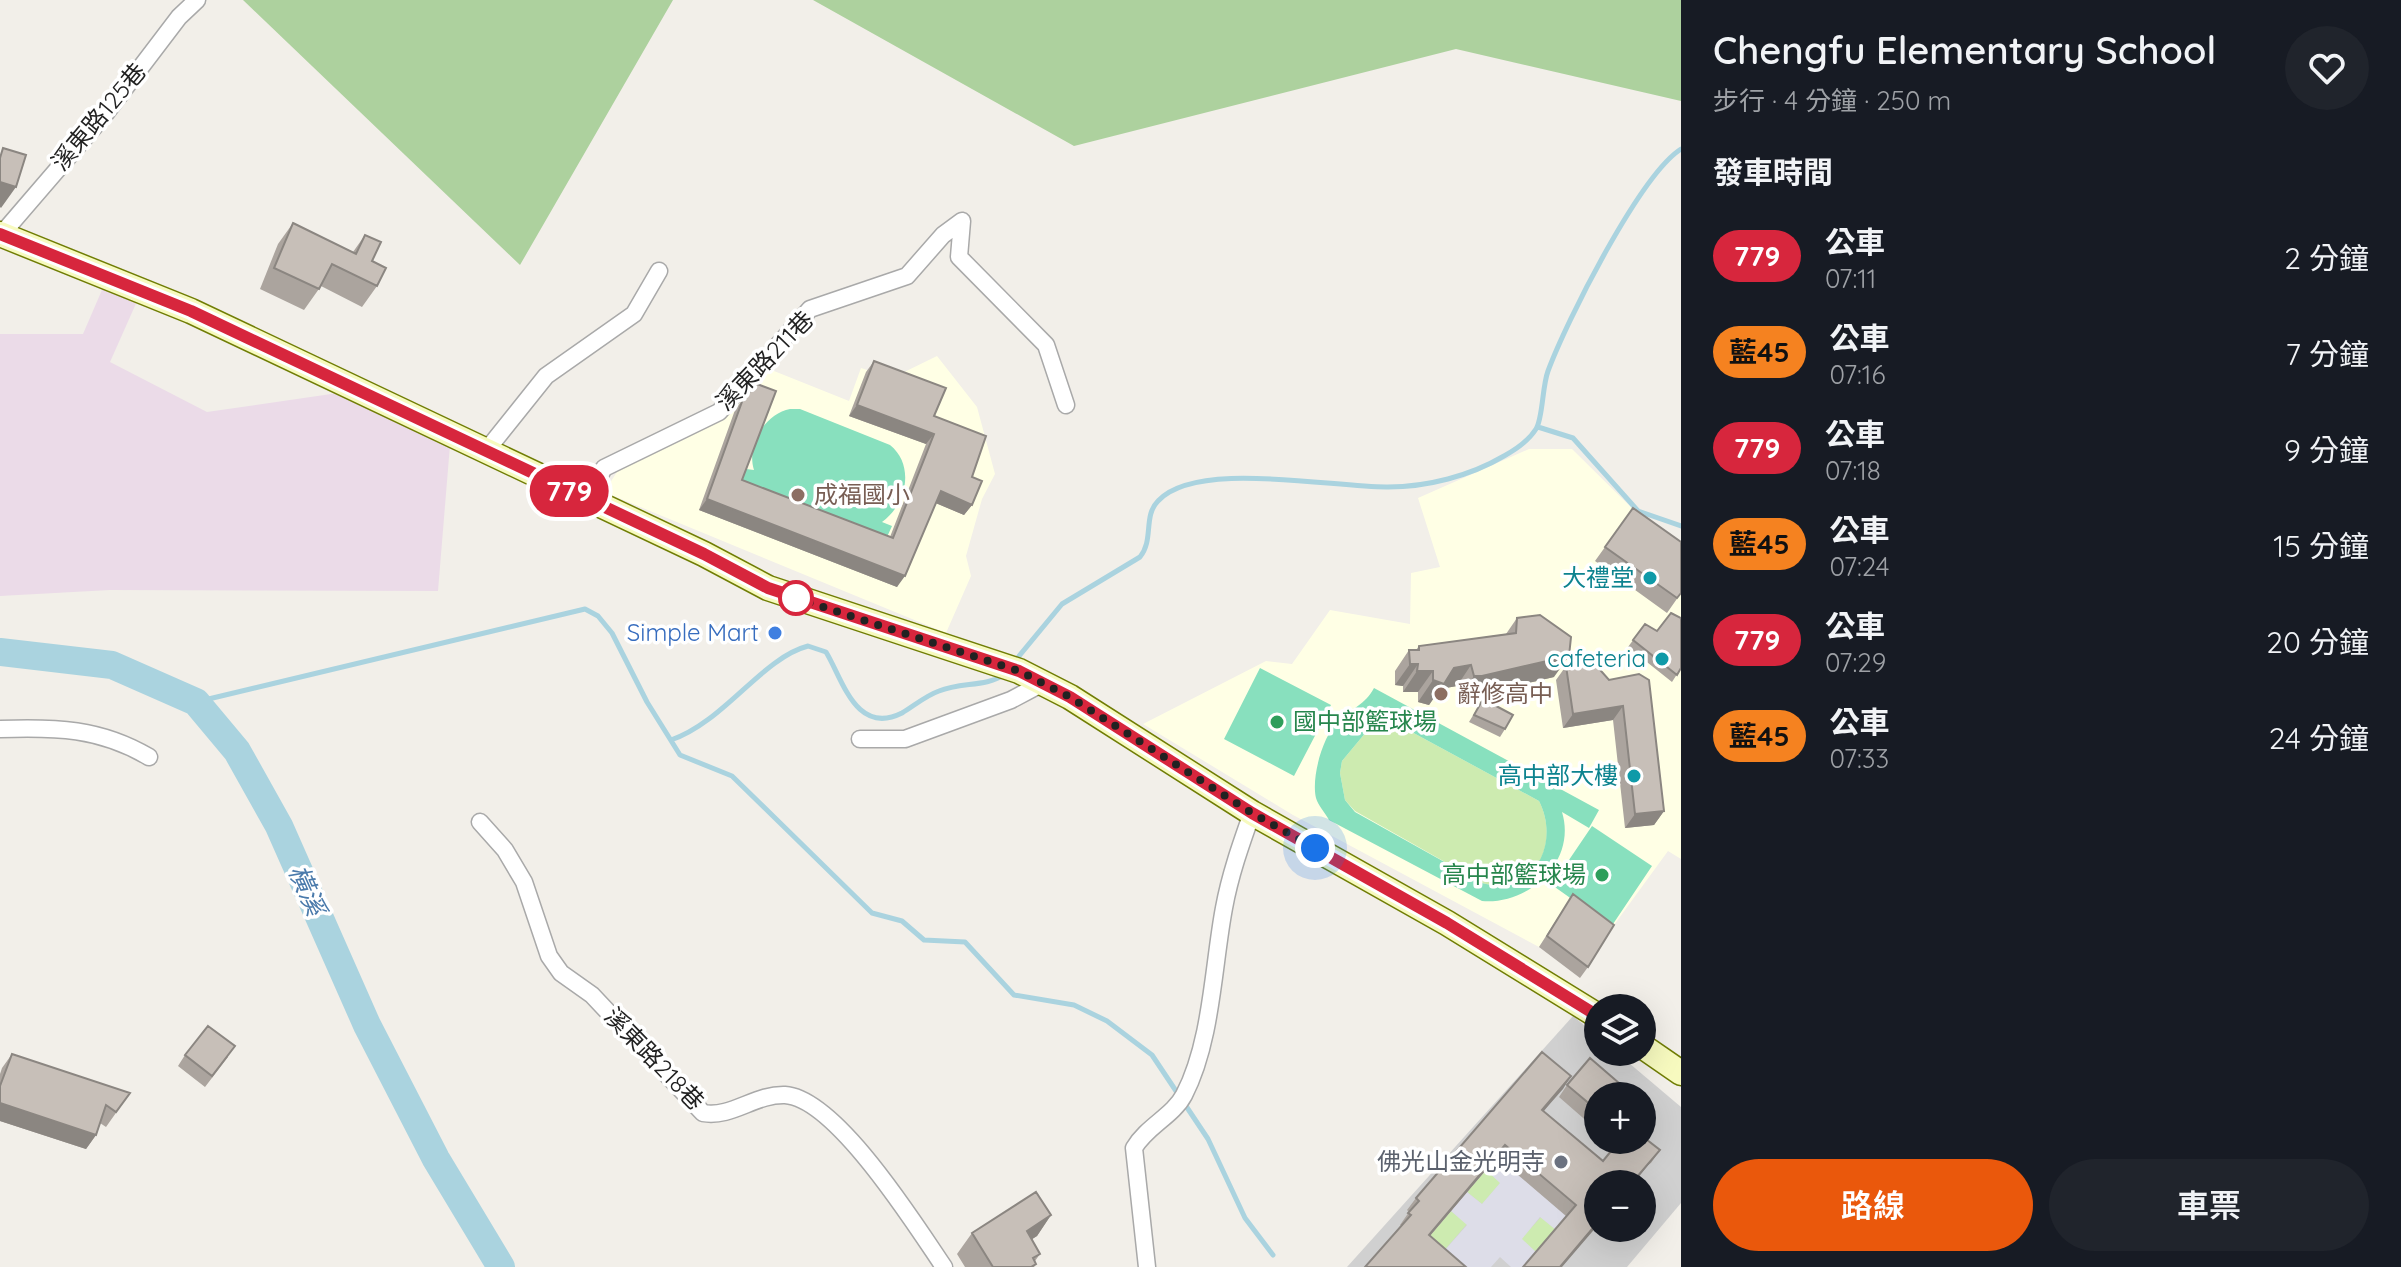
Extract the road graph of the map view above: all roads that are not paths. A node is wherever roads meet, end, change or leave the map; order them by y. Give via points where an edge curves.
1 (197, 0) edge
2 (0, 234) edge
3 (659, 271) dead end
4 (1066, 405) dead end
5 (486, 451) junction
6 (587, 499) junction
7 (1043, 683) junction
8 (0, 729) edge
9 (860, 739) dead end
10 (149, 757) dead end
11 (1252, 813) junction
12 (480, 822) dead end
13 (1584, 1007) edge
14 (1656, 1056) edge
15 (1681, 1073) edge
16 (944, 1267) edge
17 (1147, 1267) edge

1 - 2 street, 溪東路125巷
2 - 5 main road via 191,311
3 - 5 street via 634,314 546,376
4 - 6 street, 溪東路211巷 via 1046,345 959,257 962,221 907,276 810,309 719,412 604,468
5 - 6 main road
6 - 7 main road via 768,588
7 - 9 street via 905,739
7 - 11 main road
8 - 10 street via 118,738
11 - 13 main road
11 - 17 street via 1230,873 1215,976 1182,1098 1134,1148
12 - 16 street, 溪東路218巷 via 524,882 549,956 561,973 592,995 703,1113 718,1116 783,1095 810,1105 843,1132 899,1199
14 - 15 main road

